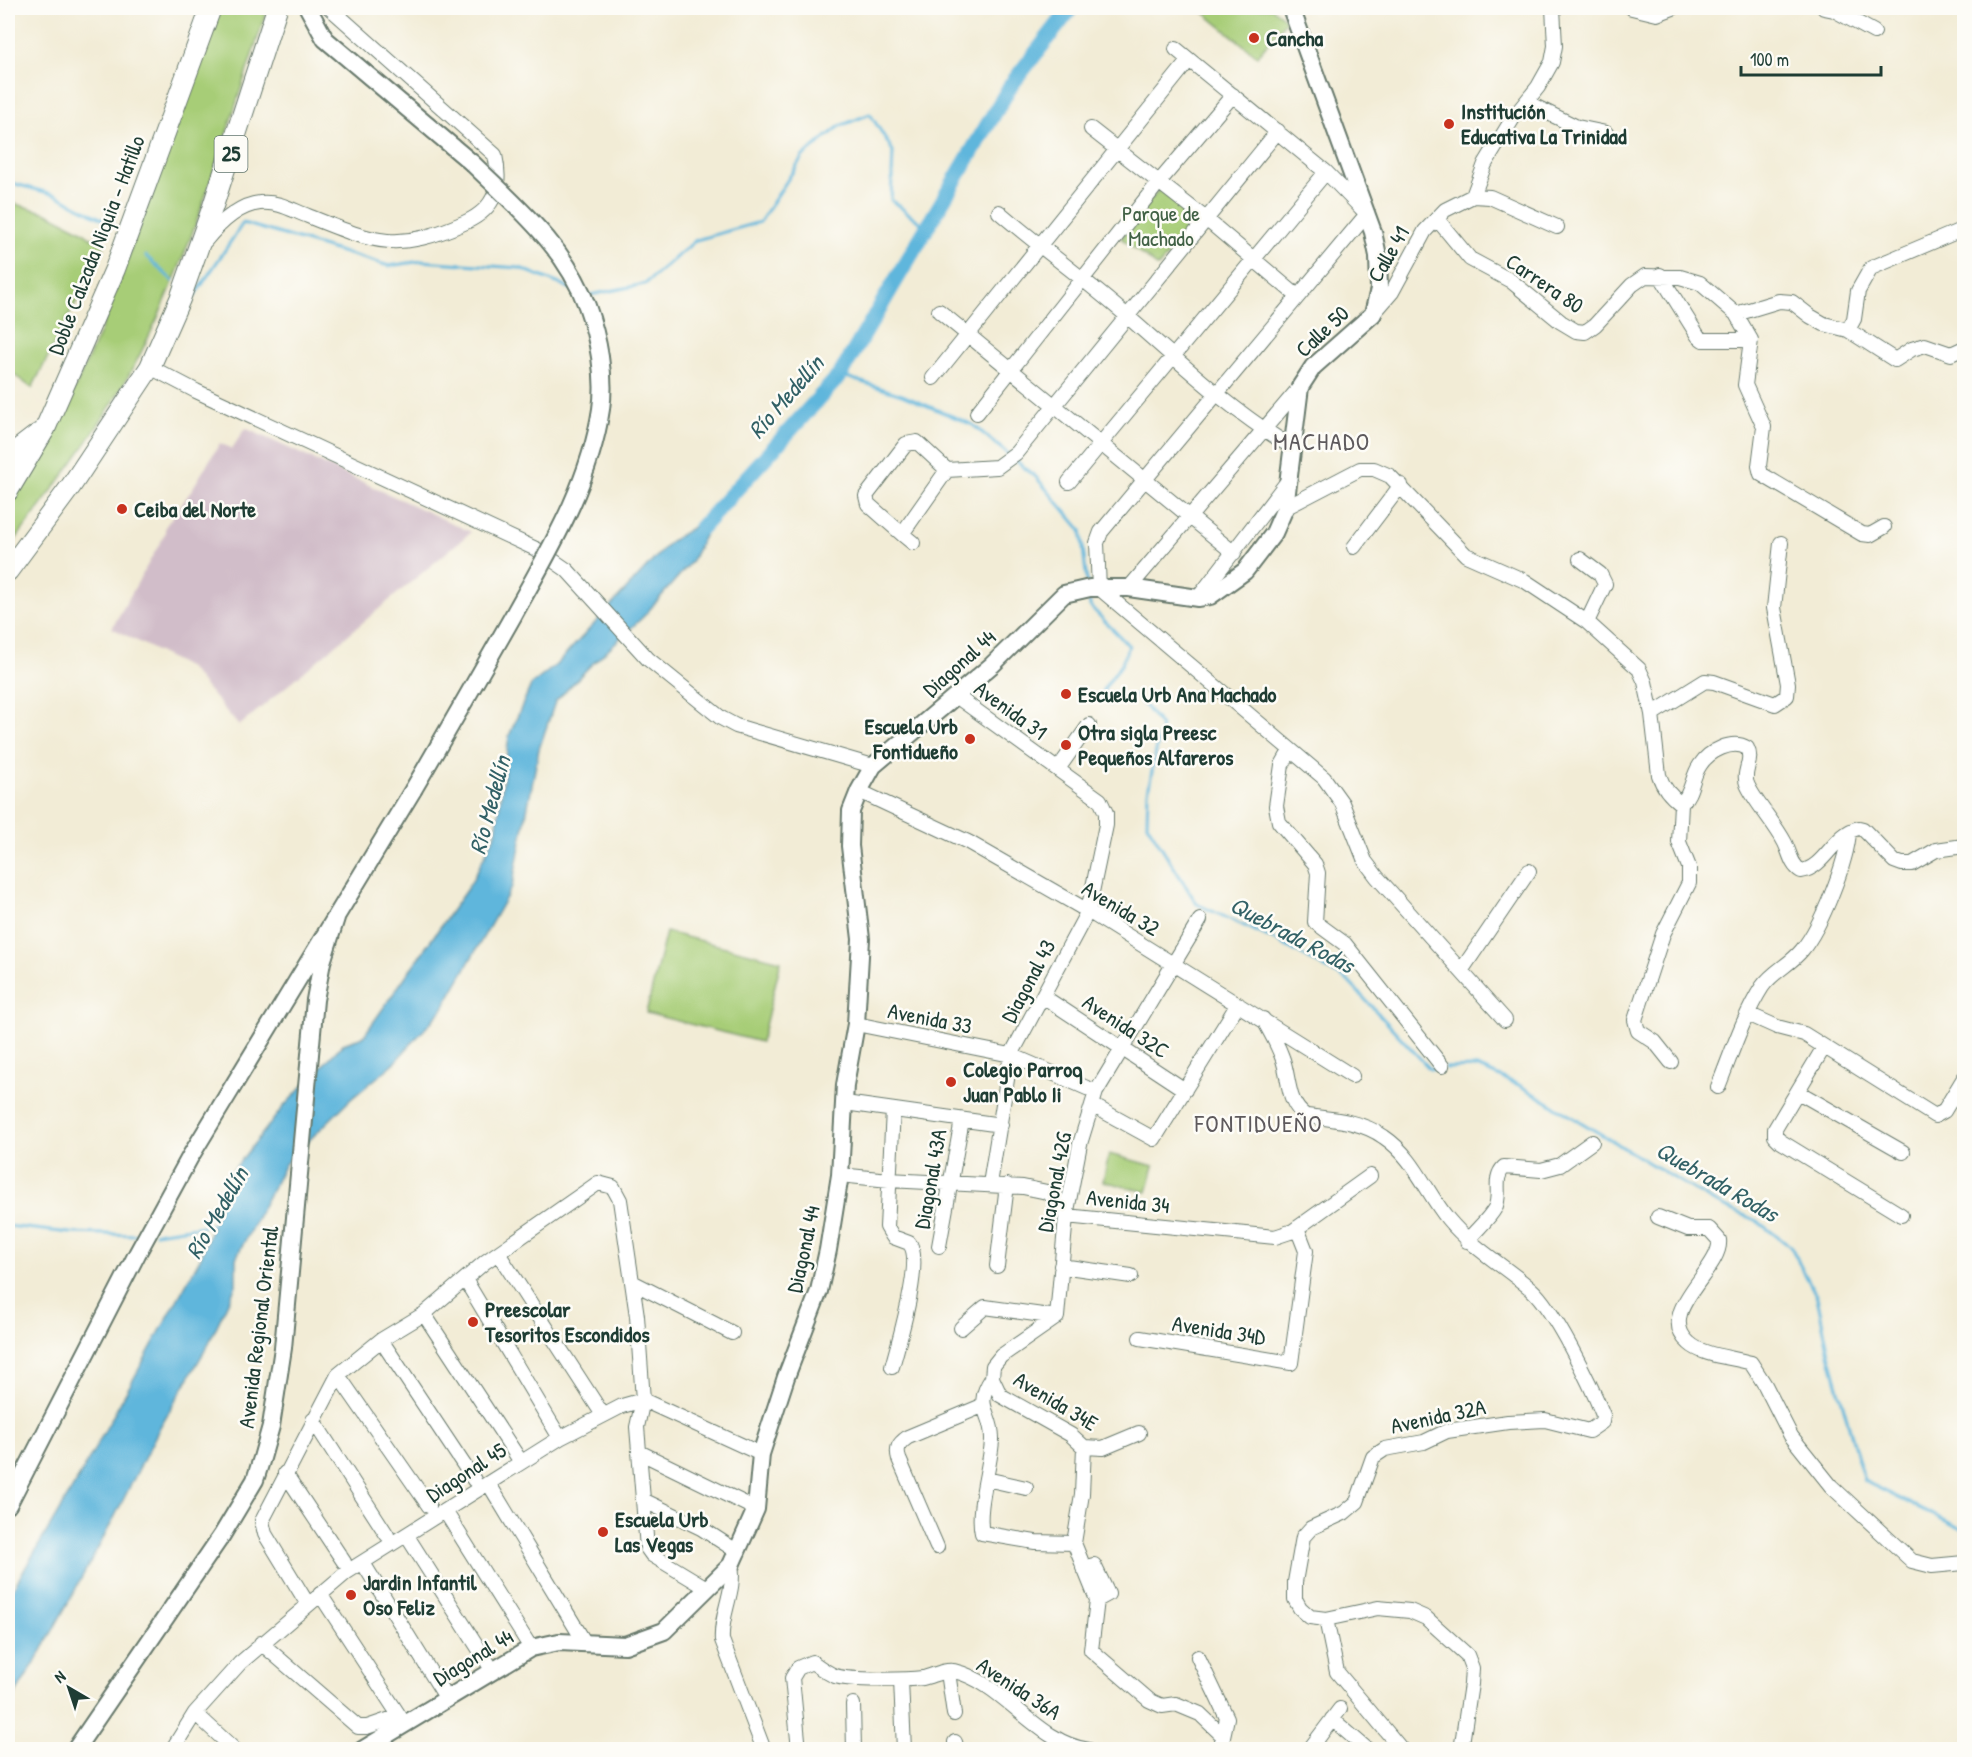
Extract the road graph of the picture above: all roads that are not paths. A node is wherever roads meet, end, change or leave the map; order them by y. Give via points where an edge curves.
1 (211, 8) edge
2 (277, 8) edge
3 (308, 8) edge
4 (330, 8) edge
5 (1291, 8) edge
6 (1553, 8) edge
7 (1632, 8) edge
8 (1673, 8) edge
9 (1824, 8) edge
10 (1874, 32) dead end
11 (1176, 49) dead end
12 (1189, 60) junction
13 (1233, 95) junction
14 (1526, 102) junction
15 (1091, 129) dead end
16 (1278, 131) junction
17 (1606, 133) dead end
18 (1117, 148) junction
19 (1326, 172) junction
20 (1159, 182) junction
21 (1473, 196) junction
22 (999, 212) dead end
23 (1366, 214) junction
24 (1206, 219) junction
25 (1437, 219) junction
26 (1557, 227) dead end
27 (1961, 230) dead end
28 (1039, 246) junction
29 (193, 257) junction
30 (1251, 259) junction
31 (1660, 275) junction
32 (1081, 280) junction
33 (1296, 295) junction
34 (939, 311) dead end
35 (1373, 314) junction
36 (1736, 314) junction
37 (1126, 315) junction
38 (1848, 330) junction
39 (968, 333) junction
40 (1751, 340) junction
41 (1965, 348) edge
42 (1172, 357) junction
43 (150, 367) junction
44 (1011, 369) junction
45 (933, 378) dead end
46 (1300, 387) junction
47 (1216, 391) junction
48 (1055, 404) junction
49 (977, 413) dead end
50 (45, 429) junction
51 (1263, 430) junction
52 (1101, 442) junction
53 (1292, 447) junction
54 (8, 457) edge
55 (947, 470) junction
56 (1144, 479) junction
57 (1069, 482) dead end
58 (1287, 482) junction
59 (1401, 485) junction
60 (8, 491) edge
61 (1285, 508) junction
62 (1190, 517) junction
63 (1884, 527) dead end
64 (902, 534) junction
65 (913, 543) dead end
66 (1781, 543) dead end
67 (1354, 548) dead end
68 (1234, 553) junction
69 (1580, 559) dead end
70 (8, 571) edge
71 (1095, 588) junction
72 (1130, 588) junction
73 (1198, 597) junction
74 (1587, 622) junction
75 (956, 696) junction
76 (1652, 714) junction
77 (1089, 725) dead end
78 (1290, 751) junction
79 (873, 766) junction
80 (1058, 769) junction
81 (859, 791) junction
82 (1100, 800) joint
83 (1681, 804) junction
84 (1849, 832) junction
85 (1965, 846) edge
86 (1529, 871) dead end
87 (1088, 911) junction
88 (336, 918) junction
89 (1200, 920) dead end
90 (1173, 964) junction
91 (1461, 971) junction
92 (1044, 997) junction
93 (1238, 1004) junction
94 (1748, 1014) junction
95 (1263, 1019) junction
96 (1505, 1020) dead end
97 (856, 1024) junction
98 (1824, 1047) junction
99 (1121, 1049) junction
100 (1011, 1054) junction
101 (1671, 1062) dead end
102 (1442, 1066) dead end
103 (1352, 1076) dead end
104 (1965, 1078) edge
105 (1718, 1088) dead end
106 (1185, 1090) junction
107 (1798, 1092) junction
108 (1094, 1099) junction
109 (845, 1103) junction
110 (893, 1110) junction
111 (962, 1119) junction
112 (1001, 1125) junction
113 (1592, 1142) dead end
114 (1903, 1152) dead end
115 (840, 1175) junction
116 (1370, 1176) dead end
117 (889, 1180) junction
118 (950, 1183) junction
119 (990, 1184) junction
120 (1007, 1185) junction
121 (1900, 1215) dead end
122 (1066, 1216) junction
123 (1658, 1217) dead end
124 (1297, 1228) junction
125 (1467, 1241) junction
126 (939, 1246) dead end
127 (498, 1253) junction
128 (997, 1266) dead end
129 (1061, 1266) junction
130 (1131, 1276) dead end
131 (466, 1281) junction
132 (632, 1282) junction
133 (424, 1314) junction
134 (1057, 1317) junction
135 (961, 1328) dead end
136 (732, 1332) dead end
137 (1140, 1338) dead end
138 (381, 1340) junction
139 (892, 1367) dead end
140 (339, 1375) junction
141 (992, 1378) junction
142 (643, 1400) junction
143 (982, 1406) junction
144 (603, 1415) junction
145 (313, 1420) junction
146 (1139, 1432) dead end
147 (560, 1438) junction
148 (1084, 1447) junction
149 (641, 1453) junction
150 (761, 1454) junction
151 (521, 1462) junction
152 (285, 1473) junction
153 (986, 1479) junction
154 (474, 1480) dead end
155 (489, 1484) junction
156 (1026, 1488) dead end
157 (645, 1501) junction
158 (8, 1505) edge
159 (429, 1506) dead end
160 (756, 1509) junction
161 (445, 1511) junction
162 (387, 1535) dead end
163 (407, 1536) junction
164 (1074, 1543) junction
165 (938, 1547) dead end
166 (734, 1558) junction
167 (344, 1562) dead end
168 (363, 1563) junction
169 (1965, 1563) edge
170 (705, 1587) junction
171 (320, 1594) junction
172 (307, 1604) junction
173 (1326, 1620) junction
174 (261, 1643) junction
175 (585, 1643) junction
176 (531, 1648) junction
177 (1198, 1657) dead end
178 (493, 1671) junction
179 (948, 1672) junction
180 (901, 1680) junction
181 (447, 1699) junction
182 (853, 1704) dead end
183 (195, 1713) junction
184 (954, 1714) dead end
185 (402, 1720) junction
186 (1222, 1735) junction
187 (75, 1749) edge
188 (172, 1749) edge
189 (235, 1749) edge
190 (362, 1749) edge
191 (764, 1749) edge
192 (799, 1749) edge
193 (854, 1749) edge
194 (904, 1749) edge
195 (1089, 1749) edge
196 (1220, 1749) edge
197 (1309, 1749) edge
198 (1368, 1749) edge
199 (1402, 1749) edge
200 (1461, 1749) edge

1 - 50 highway, Doble Calzada Niquia - Hatillo via 120,256
2 - 29 highway, 25
3 - 88 main road, bridge via 325,39 472,163 545,236 568,267 587,305 602,377 602,408 586,470 570,511
4 - 29 street via 495,155 500,173 493,200 486,210 433,237 391,243 349,232 279,204 260,203 231,215
5 - 23 main road, Calle 50
6 - 14 street via 1556,46 1552,62
7 - 8 street via 1657,14
9 - 10 street
11 - 12 street
12 - 13 street
12 - 18 street
13 - 16 street
13 - 20 street
14 - 17 street via 1576,127
14 - 21 street via 1485,164
15 - 18 street
16 - 19 street
16 - 24 street
18 - 20 street
18 - 28 street
19 - 23 street
19 - 30 street
20 - 24 street
20 - 32 street
21 - 25 street, Calle 41 via 1445,210
21 - 26 street via 1490,197
22 - 28 street
23 - 33 street
23 - 35 main road, Calle 50 via 1378,255 1379,289
24 - 30 street
24 - 37 street
25 - 31 street, Carrera 80 via 1470,259 1511,281 1576,331 1586,332 1595,325 1645,276
25 - 35 street, Calle 41 via 1418,242 1392,292
27 - 38 street via 1871,268 1858,291 1854,319
28 - 32 street
28 - 39 street
29 - 43 highway, 25 via 180,299
30 - 33 street
30 - 42 street
31 - 36 street via 1700,283
31 - 40 street via 1703,340
32 - 37 street
32 - 44 street
33 - 47 street
34 - 39 street
35 - 46 main road, Calle 50 via 1313,367
36 - 38 street via 1779,301 1792,302 1824,324
36 - 40 street
37 - 42 street
37 - 48 street
38 - 41 street via 1895,360 1925,345 1952,354
39 - 44 street
39 - 45 street
40 - 63 street via 1745,385 1764,427 1761,474 1862,534 1870,535
42 - 47 street
42 - 52 street
43 - 70 highway, 25 via 71,486
43 - 79 street via 538,550 567,570 648,658 705,706 736,726
44 - 48 street
44 - 49 street
46 - 51 street
46 - 53 main road, Calle 50
47 - 51 street
47 - 56 street
48 - 52 street
48 - 55 street via 997,467
50 - 54 highway
50 - 60 highway, Doble Calzada Niquia - Hatillo
51 - 53 street
51 - 62 street
52 - 56 street
52 - 57 street
53 - 58 main road, Calle 50
55 - 64 street
55 - 64 street via 917,442 906,444 866,496 868,504
56 - 62 street
56 - 71 street via 1101,532
58 - 61 main road, Calle 50
58 - 68 street
59 - 61 street via 1390,476 1360,469
59 - 67 street
59 - 74 street via 1466,555 1525,581
61 - 73 main road, Calle 50 via 1274,533 1245,571 1210,596
62 - 68 street
62 - 72 street
64 - 65 street
66 - 76 street via 1774,608 1787,696 1775,704 1705,681
68 - 73 street
69 - 74 street via 1600,574 1605,584
71 - 72 main road
71 - 75 main road, Diagonal 44 via 1064,594
71 - 78 street via 1160,637
72 - 73 main road
74 - 76 street via 1639,669
75 - 79 main road, Diagonal 44
75 - 80 street, Avenida 31
76 - 83 street via 1661,784
77 - 80 street
78 - 91 street via 1324,778 1342,803 1365,861
78 - 102 street via 1282,765 1276,807 1279,822 1315,864 1316,922 1345,944
79 - 81 main road, Diagonal 44
80 - 82 street, Avenida 31
81 - 87 street, Avenida 32 via 968,842
81 - 97 main road, Diagonal 44 via 851,811 850,846 861,939
82 - 87 street, Diagonal 43 via 1106,825
83 - 84 street via 1692,791 1701,763 1722,748 1742,745 1750,754 1748,786 1771,817 1796,868 1806,870 1815,865
83 - 101 street via 1679,842 1689,867 1689,883 1663,934 1635,1023 1638,1031 1655,1042
84 - 85 street via 1863,829 1894,861 1902,864 1912,864 1936,850
84 - 94 street via 1848,848 1818,925 1800,952 1769,977
86 - 91 street
87 - 90 street, Avenida 32
87 - 92 street, Diagonal 43
88 - 158 main road via 155,1219
88 - 187 main road, Avenida Regional Oriental via 315,1000 283,1348 271,1425 255,1480 185,1591
89 - 90 street, Diagonal 42G
90 - 93 street, Avenida 32
90 - 99 street, Diagonal 42G
91 - 96 street
92 - 99 street, Avenida 32C
92 - 100 street, Diagonal 43
93 - 95 street, Avenida 32
93 - 106 street
94 - 98 street via 1803,1034
94 - 105 street
95 - 103 street, Avenida 32
95 - 125 street, Avenida 32A via 1283,1058 1292,1102 1298,1110 1306,1116 1369,1129 1390,1141
97 - 100 street, Avenida 33
97 - 109 main road, Diagonal 44
98 - 104 street via 1935,1116 1944,1111
98 - 107 street
99 - 106 street, Avenida 32C
99 - 108 street, Diagonal 42G
100 - 108 street, Avenida 33
100 - 112 street, Diagonal 43
106 - 108 street, Avenida 33 via 1152,1139
107 - 114 street
107 - 121 street via 1775,1130 1779,1141
108 - 122 street, Diagonal 42G via 1080,1144
109 - 110 street
109 - 115 main road, Diagonal 44
110 - 111 street
110 - 117 street
111 - 112 street
111 - 118 street, Diagonal 43A
112 - 119 street, Diagonal 43
113 - 125 street via 1560,1165 1541,1170 1504,1167 1498,1178 1496,1207
115 - 117 street, Avenida 34
115 - 150 main road, Diagonal 44 via 819,1291
116 - 124 street, Avenida 34
117 - 118 street, Avenida 34
117 - 139 street via 887,1227 893,1237 909,1243 914,1251 910,1289
118 - 119 street, Avenida 34
118 - 126 street, Diagonal 43A
119 - 120 street, Avenida 34
120 - 122 street, Avenida 34 via 1047,1192 1058,1200
120 - 128 street
122 - 124 street, Avenida 34 via 1275,1237
122 - 129 street, Diagonal 42G
123 - 169 street via 1688,1229 1709,1229 1719,1240 1716,1255 1680,1313 1681,1333 1689,1343 1700,1350 1751,1363 1807,1458 1831,1486 1912,1561 1932,1566
124 - 137 street, Avenida 34D via 1306,1251 1292,1363
125 - 173 street, Avenida 32A via 1542,1301 1596,1398 1602,1422 1589,1431 1545,1420 1508,1422 1447,1431 1424,1442 1377,1453 1357,1502 1344,1513 1311,1528 1304,1537 1295,1582 1296,1599 1310,1617
127 - 131 street
127 - 132 street via 598,1183 613,1187 620,1200
127 - 144 street
129 - 130 street
129 - 134 street, Diagonal 42G
131 - 133 street
131 - 147 street
132 - 136 street
132 - 142 street
133 - 138 street
133 - 151 street
134 - 135 street via 985,1307
134 - 141 street via 1000,1356 993,1366
138 - 140 street
138 - 154 street
140 - 145 street
140 - 159 street
141 - 143 street via 982,1397
141 - 148 street, Avenida 34E via 1000,1395 1071,1435
142 - 144 street, Diagonal 45
142 - 149 street via 637,1421
142 - 150 street
143 - 153 street via 992,1438
143 - 165 street via 908,1437 896,1451
144 - 147 street, Diagonal 45
145 - 152 street
145 - 162 street
146 - 148 street, Avenida 34E via 1102,1448
147 - 151 street, Diagonal 45
148 - 164 street
149 - 157 street
149 - 160 street
150 - 160 main road, Diagonal 44
151 - 155 street, Diagonal 45
152 - 167 street
152 - 172 street via 263,1514 262,1528
153 - 156 street
153 - 164 street via 981,1529 985,1534
155 - 161 street, Diagonal 45
155 - 175 street
157 - 166 street via 701,1528
157 - 170 street via 647,1548 652,1555
160 - 166 main road, Diagonal 44
161 - 163 street, Diagonal 45
161 - 176 street
163 - 168 street, Diagonal 45
163 - 178 street
164 - 186 street via 1097,1600 1091,1650 1149,1700 1162,1706 1176,1704 1200,1714
166 - 170 main road, Diagonal 44
166 - 191 street via 722,1640
168 - 171 street, Diagonal 45
168 - 181 street
170 - 175 main road, Diagonal 44 via 664,1631 625,1644
171 - 172 street, Diagonal 45
171 - 185 street
172 - 174 street, Diagonal 45
173 - 199 street via 1337,1672
173 - 200 street via 1378,1608 1410,1611 1451,1638 1467,1655 1472,1668
174 - 183 street, Diagonal 45
174 - 185 street via 358,1727
175 - 176 main road, Diagonal 44 via 559,1642
176 - 178 main road, Diagonal 44
177 - 186 street via 1227,1718
178 - 181 main road, Diagonal 44
179 - 180 street, Avenida 36A
179 - 184 street
179 - 195 street, Avenida 36A via 983,1685 1056,1737 1076,1748
180 - 192 street, Avenida 36A via 843,1678 812,1662 798,1668 792,1678
180 - 194 street
181 - 185 main road, Diagonal 44
182 - 193 street
183 - 188 street, Diagonal 45
183 - 189 street
185 - 190 main road, Diagonal 44
186 - 196 street
197 - 198 street via 1336,1714

